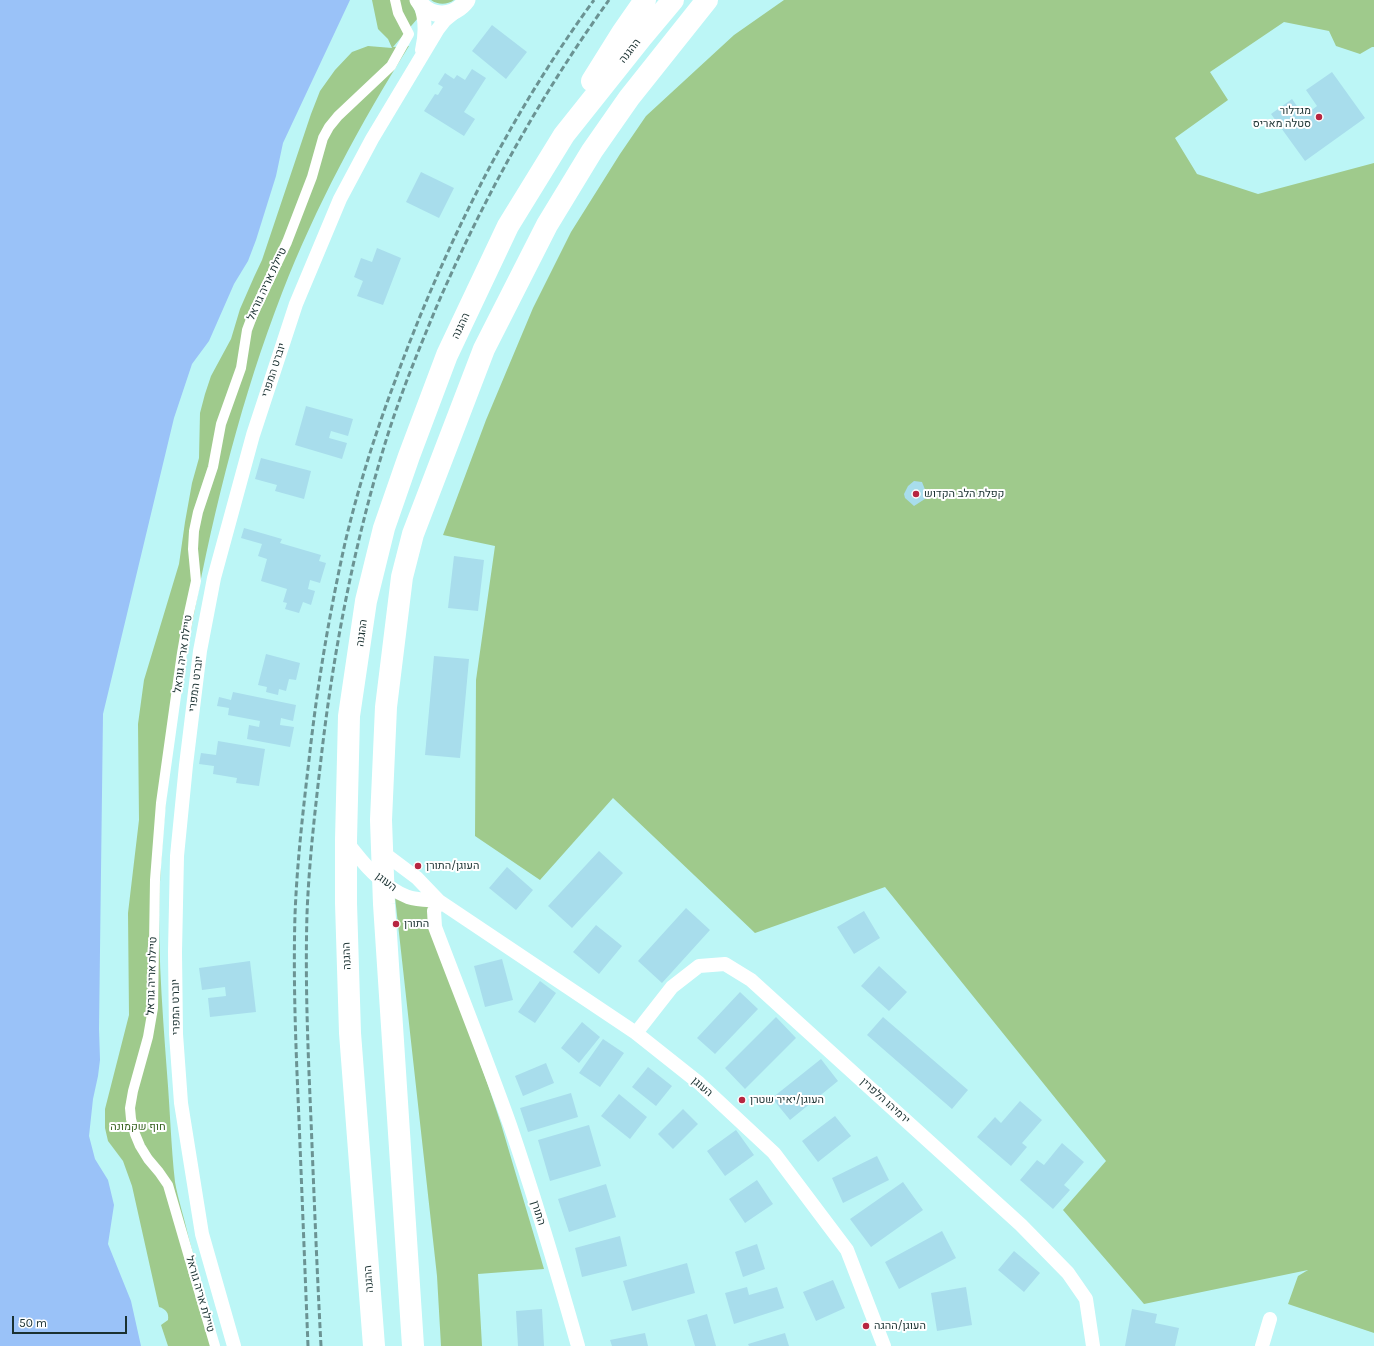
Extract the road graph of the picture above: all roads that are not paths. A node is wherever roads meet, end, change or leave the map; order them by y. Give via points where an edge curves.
1 (395, 0) edge
2 (645, 0) edge
3 (673, 0) edge
4 (707, 0) edge
5 (419, 2) edge
6 (461, 6) edge
7 (420, 58) junction
8 (564, 135) junction
9 (346, 840) junction
10 (381, 850) junction
11 (382, 881) junction
12 (439, 901) junction
13 (636, 1033) junction
14 (1270, 1319) dead end
15 (215, 1346) edge
16 (234, 1346) edge
17 (374, 1346) edge
18 (413, 1346) edge
19 (578, 1346) edge
20 (884, 1346) edge
21 (1093, 1346) edge
22 (1262, 1346) edge

1 - 15 street, טיילת אריה גוראל via 398,13 409,34 391,66 338,116 323,138 312,177 247,330 241,368 221,424 213,467 194,531 196,581 183,646 161,803 155,880 153,1008 130,1108 140,1146 168,1185
2 - 8 highway via 602,63
3 - 8 highway, ההגנה
4 - 10 highway via 629,98 592,151 547,225 478,363 413,534 402,577 386,707
5 - 6 street via 427,10 446,14
5 - 7 street, יוברט המפרי via 425,16 425,34
6 - 7 street, יוברט המפרי via 445,20
7 - 16 street, יוברט המפרי via 340,199 296,304 253,435 214,578 200,651 177,856 176,1034 180,1102 202,1234
8 - 9 highway, ההגנה via 508,226 447,355 384,528 366,601 349,716
9 - 11 street, העוגן
9 - 17 highway, ההגנה via 350,1033
10 - 11 highway
10 - 12 street, העוגן via 417,878
11 - 12 street, העוגן via 408,897
11 - 18 highway
12 - 13 street, העוגן
12 - 19 street, התורן via 434,911 434,926 510,1127
13 - 20 street, העוגן via 699,1083 774,1153 847,1250
13 - 21 street, ירמיהו הלפרין via 672,987 699,966 725,964 751,980 1021,1225 1068,1272 1086,1299
14 - 22 street

